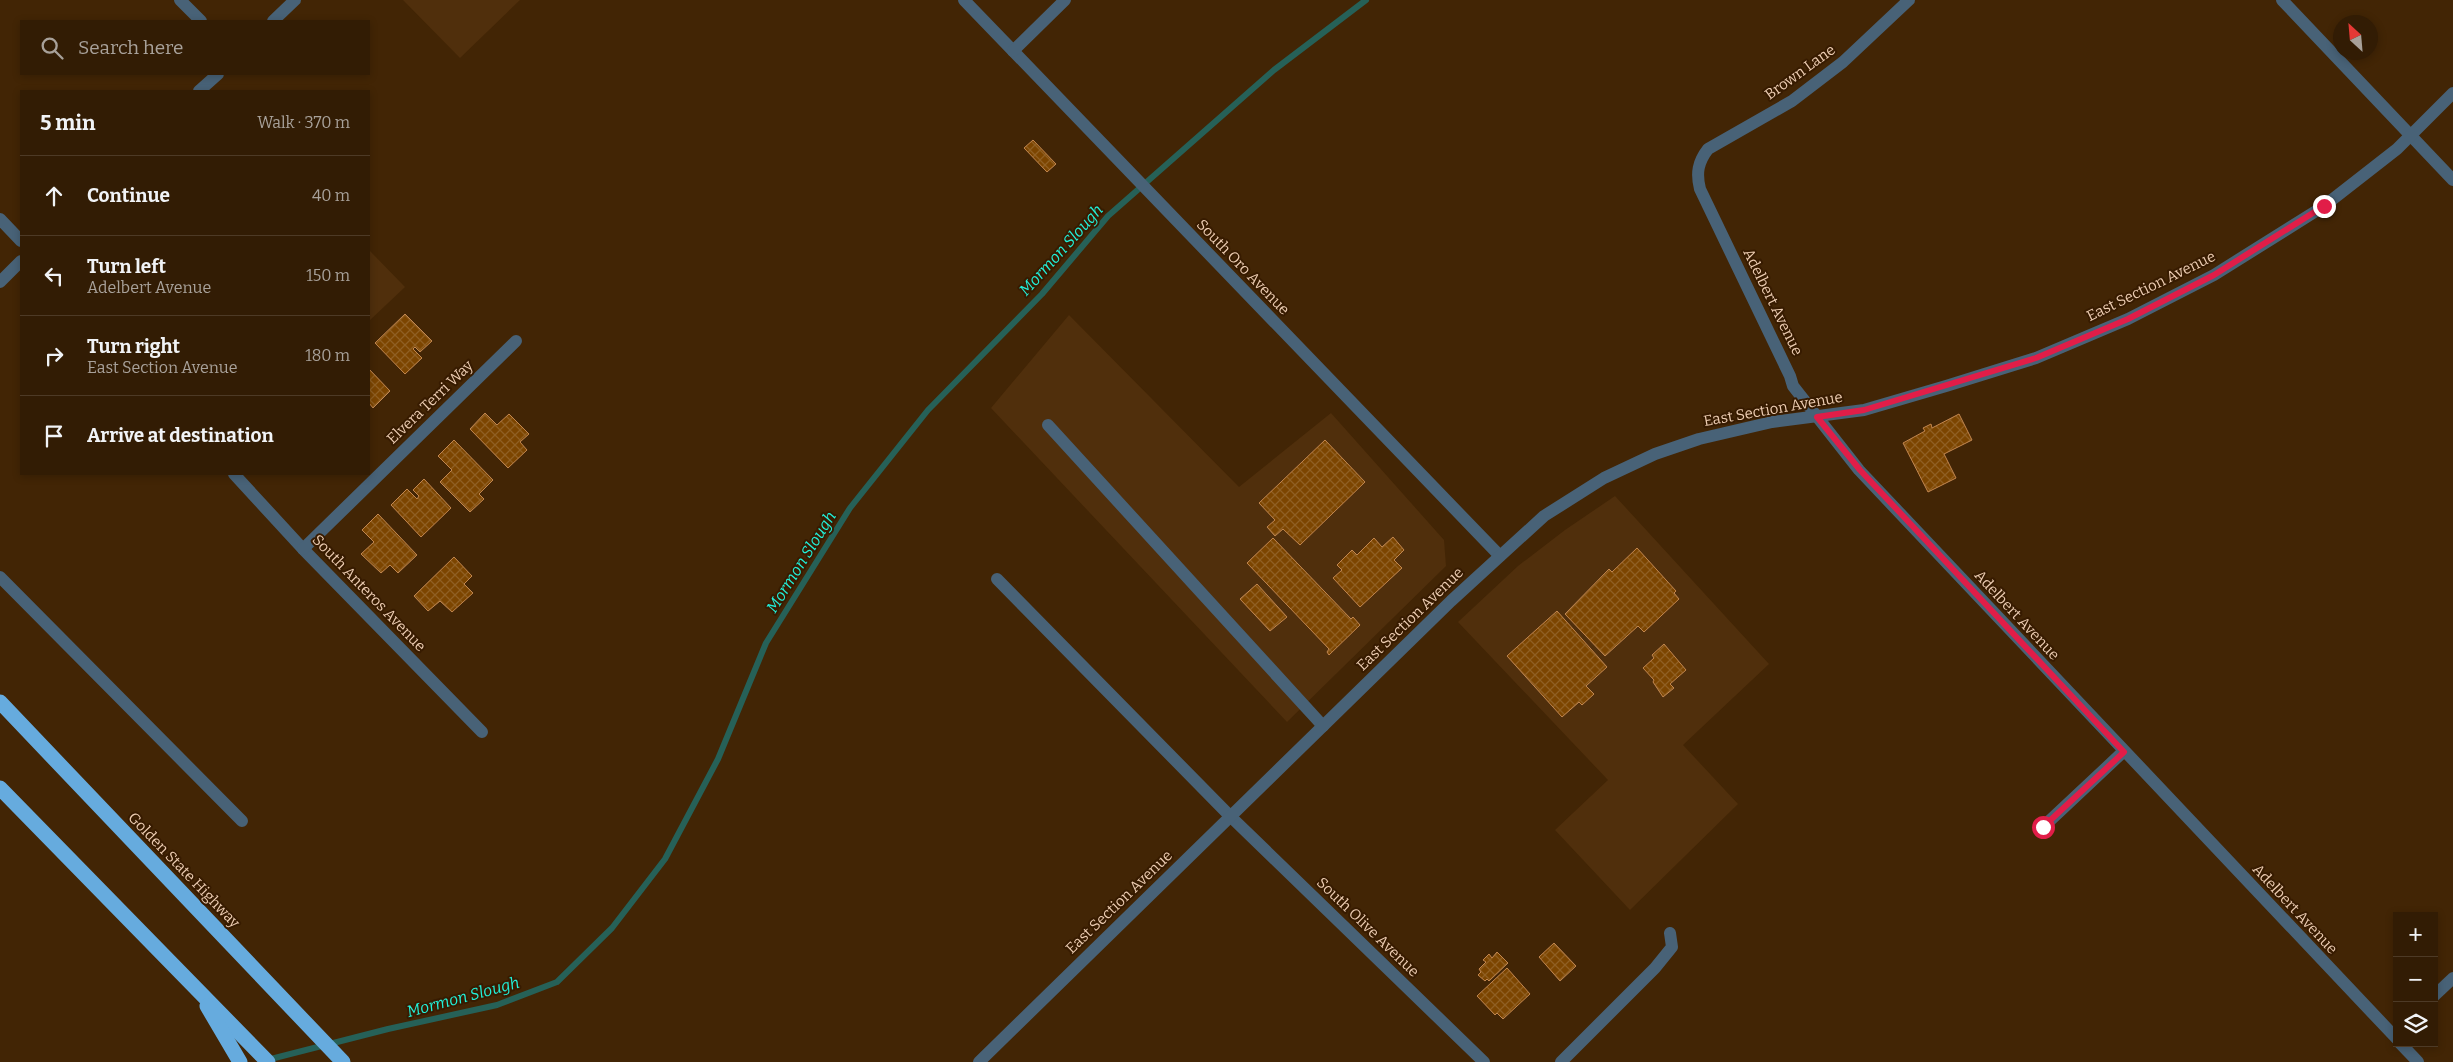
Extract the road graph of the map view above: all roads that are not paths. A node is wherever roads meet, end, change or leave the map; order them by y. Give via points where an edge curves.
1 (180, 0) edge
2 (295, 0) edge
3 (964, 0) edge
4 (1065, 0) edge
5 (1909, 0) edge
6 (2282, 0) edge
7 (200, 20) edge
8 (274, 20) edge
9 (1013, 51) junction
10 (217, 75) edge
11 (200, 90) edge
12 (2453, 93) edge
13 (2411, 135) junction
14 (1701, 159) joint
15 (2453, 180) edge
16 (0, 219) edge
17 (20, 240) edge
18 (20, 262) edge
19 (0, 282) edge
20 (516, 341) dead end
21 (1817, 417) junction
22 (1048, 425) dead end
23 (235, 475) edge
24 (303, 549) junction
25 (1500, 556) junction
26 (0, 578) edge
27 (997, 580) dead end
28 (0, 702) edge
29 (1323, 726) junction
30 (482, 732) dead end
31 (2124, 752) junction
32 (0, 788) edge
33 (1230, 816) junction
34 (242, 821) dead end
35 (2043, 827) dead end
36 (1670, 933) dead end
37 (2453, 978) edge
38 (2438, 992) edge
39 (214, 1010) junction
40 (2393, 1034) edge
41 (2405, 1047) edge
42 (240, 1062) edge
43 (268, 1062) edge
44 (343, 1062) edge
45 (978, 1062) edge
46 (1484, 1062) edge
47 (1561, 1062) edge
48 (2418, 1062) edge

1 - 7 street
2 - 8 street
3 - 9 street, South Oro Avenue
4 - 9 street
5 - 14 street, Brown Lane via 1843,62 1792,101 1714,144
6 - 13 street
9 - 25 street, South Oro Avenue
10 - 11 street
12 - 13 street, East Section Avenue
13 - 15 street
13 - 21 street, East Section Avenue via 2369,173 2324,206 2214,275 2128,319 2036,358 1864,410
14 - 21 street, Adelbert Avenue via 1698,168 1700,189 1793,386
16 - 17 street
18 - 19 street
20 - 24 street, Elvera Terri Way
21 - 25 street, East Section Avenue via 1772,422 1655,454 1604,478 1544,516
21 - 31 street, Adelbert Avenue via 1866,477
22 - 29 street
23 - 24 street, South Anteros Avenue
24 - 30 street, South Anteros Avenue
25 - 29 street, East Section Avenue
26 - 34 street
27 - 33 street, South Olive Avenue
28 - 44 highway, Golden State Highway
29 - 33 street, East Section Avenue
31 - 35 street
31 - 40 street, Adelbert Avenue
32 - 39 highway via 200,991
33 - 45 street, East Section Avenue
33 - 46 street, South Olive Avenue
36 - 47 street via 1672,947 1655,968
37 - 38 street
39 - 42 highway
39 - 43 highway
41 - 48 street, Adelbert Avenue

